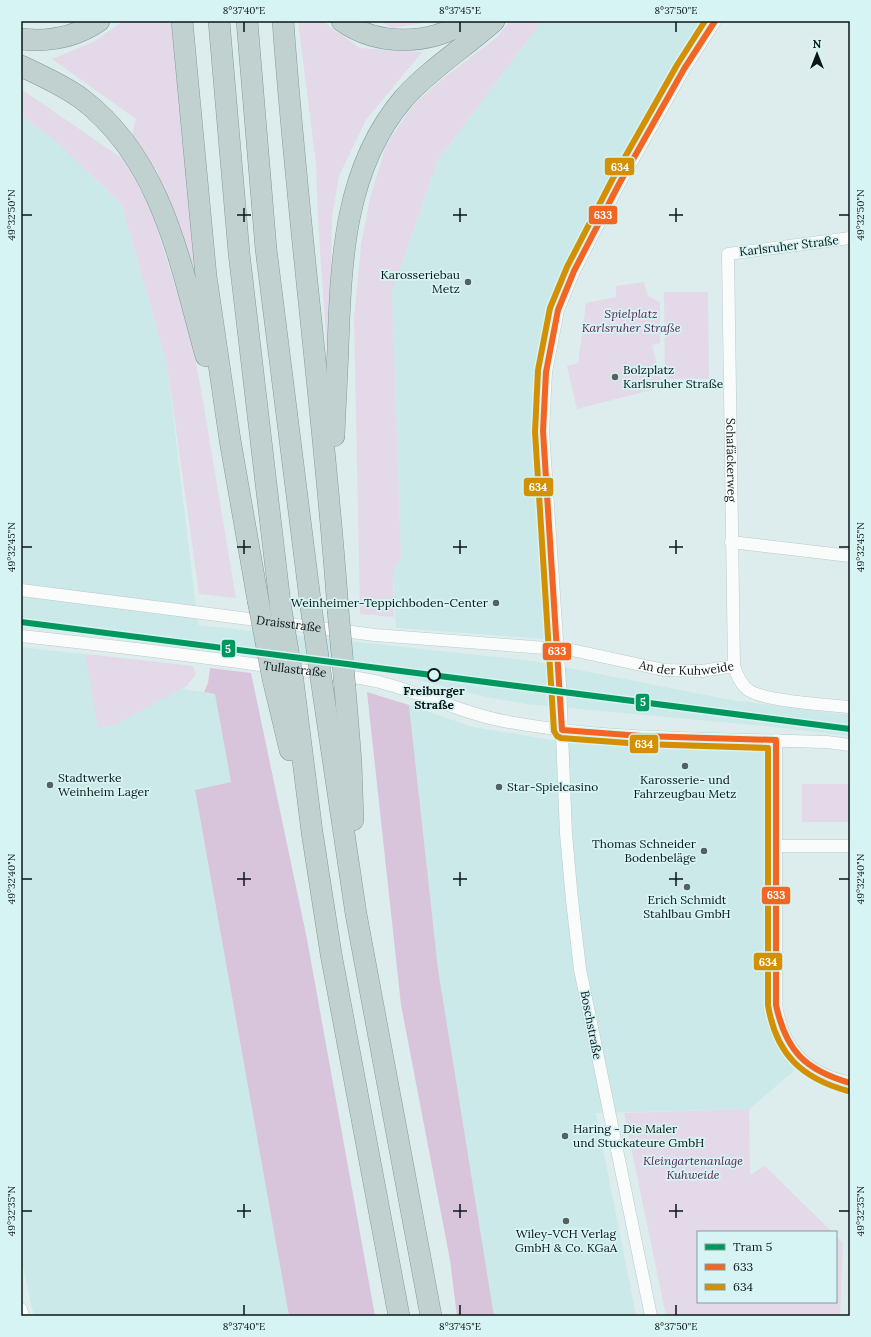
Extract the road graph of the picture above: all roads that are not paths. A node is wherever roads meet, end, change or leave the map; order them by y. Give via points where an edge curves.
1 (99, 21) edge
2 (182, 21) edge
3 (218, 21) edge
4 (247, 21) edge
5 (282, 21) edge
6 (342, 21) edge
7 (466, 21) edge
8 (494, 21) edge
9 (715, 21) edge
10 (21, 39) edge
11 (21, 66) edge
12 (850, 238) edge
13 (728, 254) joint
14 (230, 440) junction
15 (330, 499) junction
16 (731, 542) junction
17 (850, 556) edge
18 (22, 587) edge
19 (21, 636) edge
20 (557, 648) junction
21 (734, 666) junction
22 (283, 680) junction
23 (850, 707) edge
24 (562, 730) junction
25 (776, 740) junction
26 (850, 745) edge
27 (775, 846) junction
28 (850, 846) edge
29 (356, 914) junction
30 (850, 1083) edge
31 (21, 1309) edge
32 (23, 1316) edge
33 (399, 1316) edge
34 (431, 1316) edge
35 (651, 1316) edge

1 - 10 highway via 79,32 64,36
2 - 14 highway via 206,276
3 - 22 highway, bridge via 239,253 280,603
4 - 29 highway, bridge via 266,249 311,607
5 - 15 highway
6 - 7 highway via 371,35 402,40 434,36
8 - 15 highway via 405,98 379,133 360,176 349,215 343,255
9 - 20 street via 684,69 619,184 574,271 558,310 546,372 543,430
11 - 14 highway via 63,86 99,113 125,140 145,172 173,238
12 - 13 street, Karlsruher Straße
13 - 16 street, Schafäckerweg
14 - 22 highway, bridge via 258,600
15 - 29 highway, bridge via 351,762
16 - 17 street
16 - 21 street, Schafäckerweg
18 - 20 street, Draisstraße via 375,635
19 - 24 street, Tullastraße via 373,680 410,690 469,712 504,721
20 - 21 street, An der Kuhweide via 671,671 702,671
20 - 24 street
21 - 23 street, An der Kuhweide via 740,681 749,691 764,696
22 - 33 highway
24 - 25 street, Tullastraße via 641,736
24 - 35 street, Boschstraße via 566,840 580,969
25 - 26 street, Tullastraße
25 - 27 street
27 - 28 street
27 - 30 street via 776,1005 779,1024 794,1053 820,1073
29 - 34 highway
31 - 32 street

